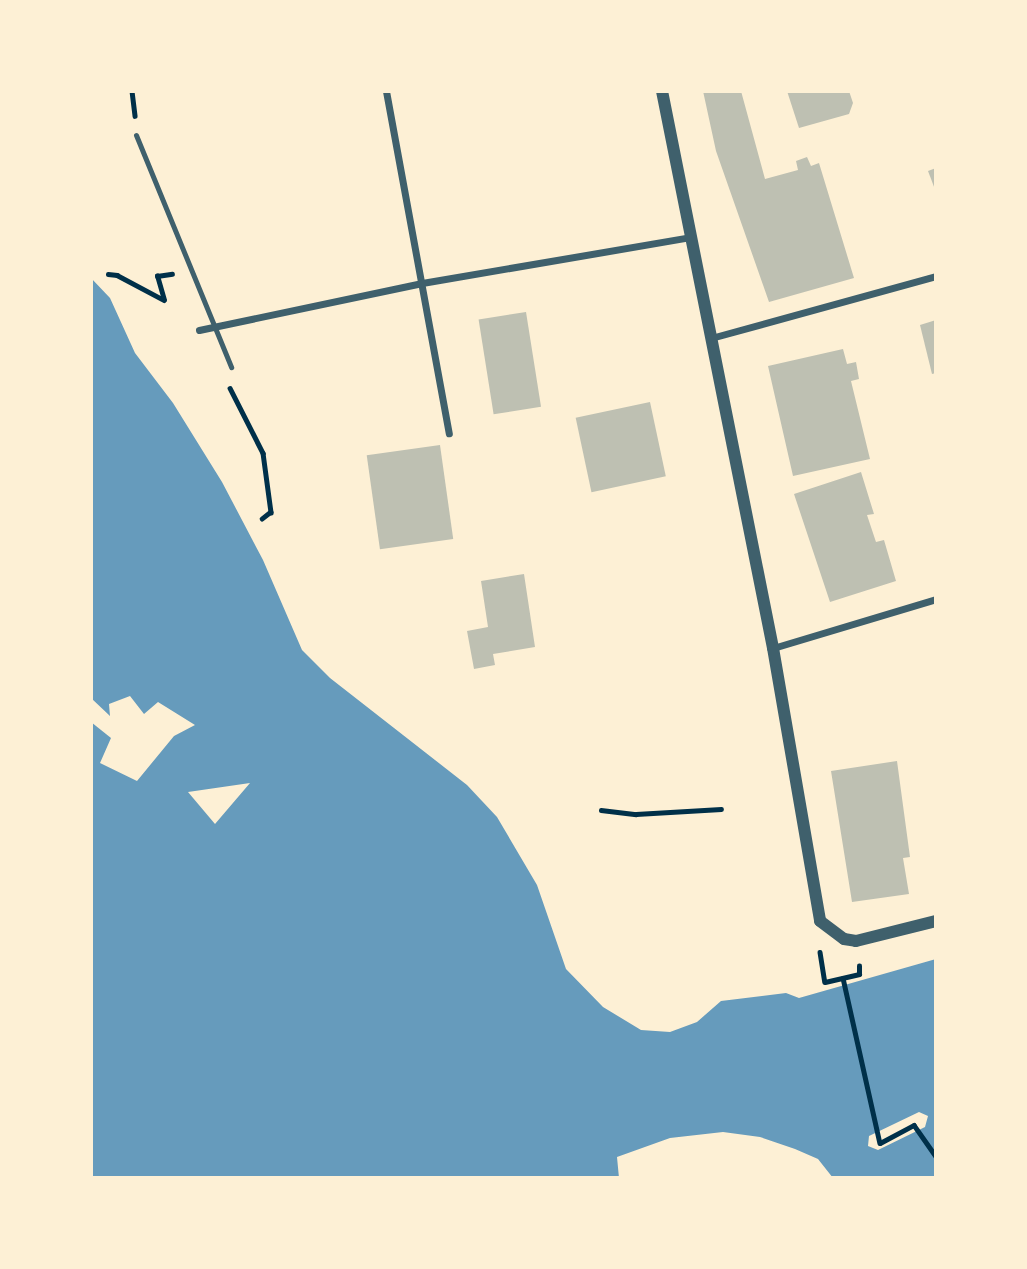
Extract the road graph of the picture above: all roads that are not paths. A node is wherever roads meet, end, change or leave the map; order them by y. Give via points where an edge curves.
1 (386, 91) edge
2 (662, 91) edge
3 (136, 135) dead end
4 (690, 237) junction
5 (936, 276) edge
6 (422, 284) junction
7 (215, 327) junction
8 (199, 330) dead end
9 (710, 338) junction
10 (231, 367) dead end
11 (449, 433) dead end
12 (936, 599) edge
13 (774, 648) junction
14 (936, 921) edge

1 - 6 street
2 - 4 street
3 - 7 lane
4 - 6 street
4 - 9 street
5 - 9 street
6 - 7 street
6 - 11 street
7 - 8 street
7 - 10 lane
9 - 13 street
12 - 13 street
13 - 14 street via 820,921 844,939 856,941

